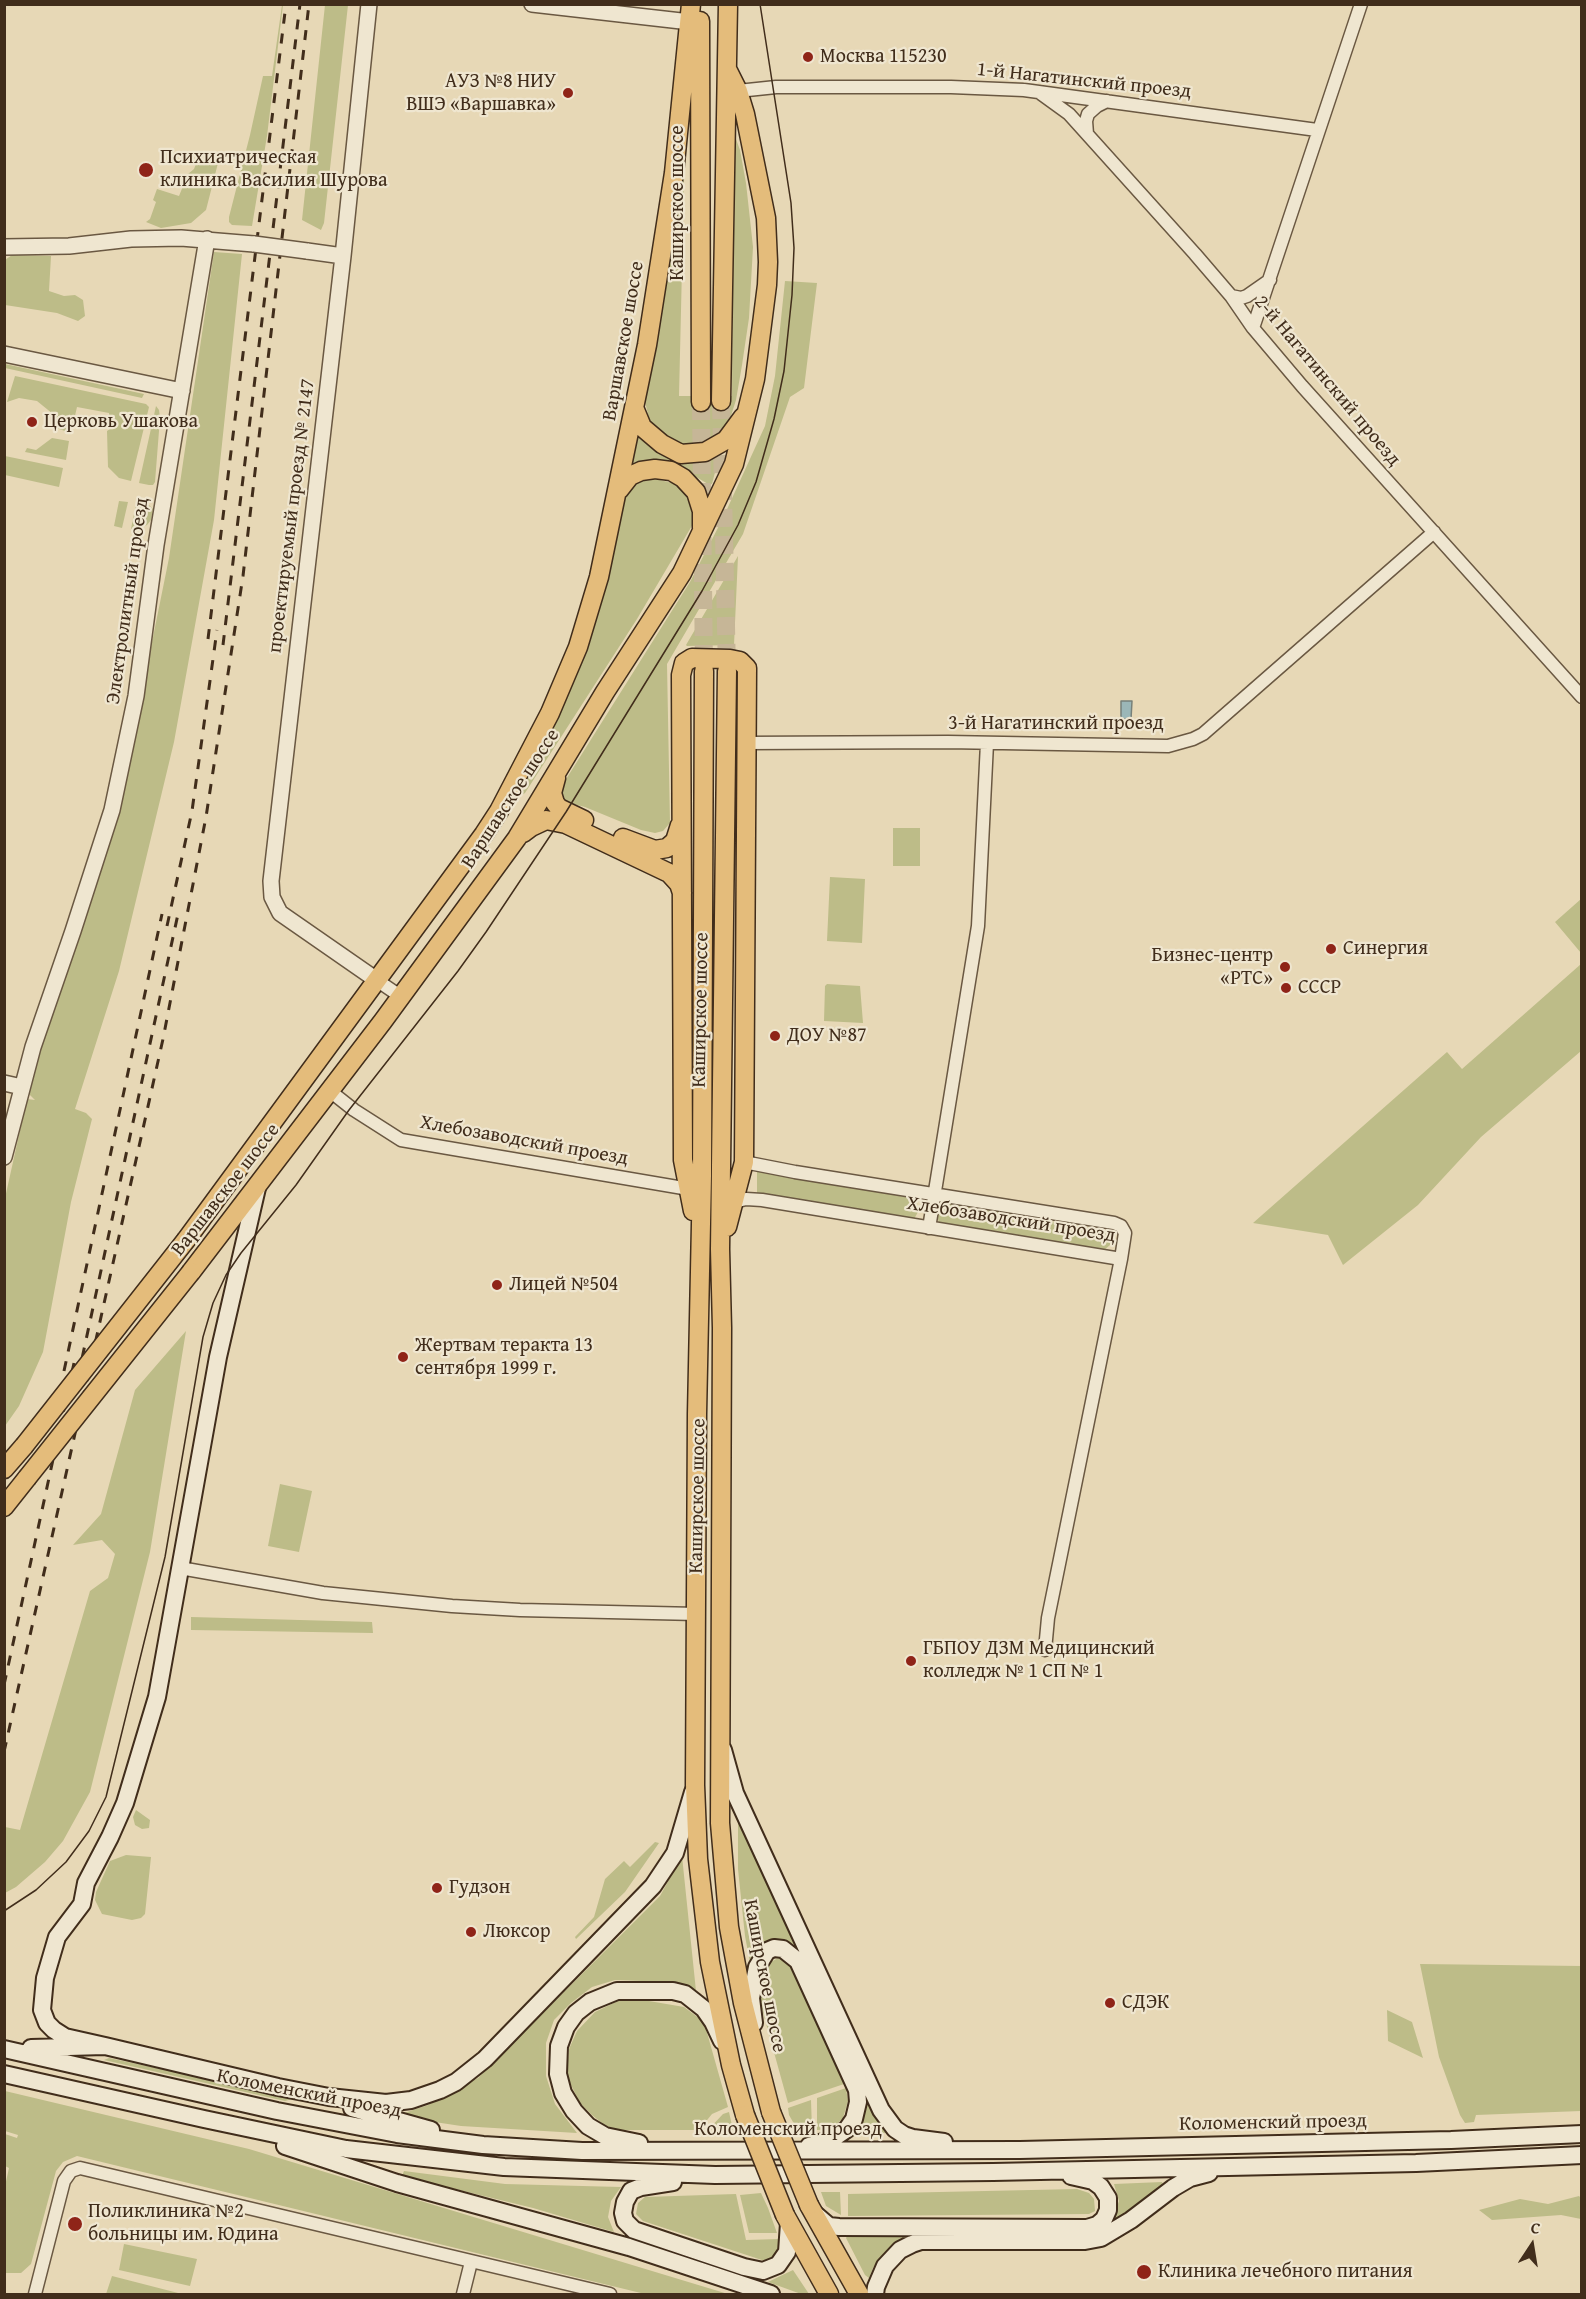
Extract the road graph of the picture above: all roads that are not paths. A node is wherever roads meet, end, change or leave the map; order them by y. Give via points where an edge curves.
1 (369, 4) edge
2 (531, 4) edge
3 (700, 4) edge
4 (728, 4) edge
5 (1360, 4) edge
6 (690, 13) edge
7 (727, 69) junction
8 (738, 92) junction
9 (1040, 93) junction
10 (1107, 101) junction
11 (1317, 130) junction
12 (1087, 135) junction
13 (207, 239) junction
14 (4, 247) edge
15 (343, 256) junction
16 (1270, 280) junction
17 (1231, 296) junction
18 (1253, 328) junction
19 (4, 354) edge
20 (182, 391) junction
21 (721, 400) tunnel mouth
22 (701, 402) tunnel mouth
23 (635, 410) junction
24 (747, 411) junction
25 (619, 490) junction
26 (702, 530) junction
27 (1434, 532) junction
28 (704, 671) tunnel mouth
29 (727, 671) tunnel mouth
30 (1581, 698) edge
31 (745, 743) junction
32 (987, 743) junction
33 (557, 774) junction
34 (681, 820) junction
35 (517, 838) junction
36 (683, 900) junction
37 (378, 981) junction
38 (400, 996) junction
39 (4, 1083) edge
40 (22, 1087) junction
41 (330, 1091) junction
42 (4, 1156) edge
43 (744, 1162) junction
44 (257, 1188) junction
45 (689, 1189) junction
46 (934, 1195) junction
47 (734, 1202) junction
48 (929, 1228) junction
49 (720, 1249) junction
50 (700, 1257) junction
51 (1121, 1260) junction
52 (22, 1448) junction
53 (4, 1462) edge
54 (4, 1469) edge
55 (4, 1507) edge
56 (180, 1568) junction
57 (698, 1614) junction
58 (1046, 1650) dead end
59 (719, 1737) junction
60 (695, 1785) junction
61 (105, 2046) junction
62 (5, 2049) edge
63 (758, 2063) junction
64 (732, 2065) junction
65 (4, 2074) edge
66 (40, 2082) junction
67 (4, 2083) edge
68 (278, 2087) junction
69 (204, 2120) junction
70 (1581, 2134) edge
71 (483, 2145) junction
72 (1020, 2150) junction
73 (788, 2151) junction
74 (696, 2152) junction
75 (1581, 2155) edge
76 (1268, 2166) junction
77 (1046, 2171) junction
78 (715, 2175) junction
79 (811, 2208) junction
80 (787, 2219) junction
81 (471, 2262) junction
82 (35, 2295) edge
83 (463, 2295) edge
84 (610, 2295) edge
85 (771, 2295) edge
86 (829, 2295) edge
87 (859, 2295) edge
88 (875, 2295) edge

1 - 15 street, проектируемый проезд № 2147
2 - 6 street
3 - 22 main road, Каширское шоссе
4 - 7 main road, Варшавское шоссе
5 - 11 street
6 - 23 main road, Варшавское шоссе via 665,236
7 - 8 main road, Варшавское шоссе
7 - 21 main road
8 - 9 street, 1-й Нагатинский проезд via 776,87 951,87
8 - 24 main road, Варшавское шоссе via 766,218 768,262 755,379
9 - 10 street, 1-й Нагатинский проезд
9 - 12 street, 2-й Нагатинский проезд via 1069,114
10 - 11 street, 1-й Нагатинский проезд
10 - 12 street via 1088,114
11 - 16 street
12 - 17 street, 2-й Нагатинский проезд
13 - 14 street via 131,238 69,246
13 - 15 street, bridge
13 - 20 street, Электролитный проезд
15 - 37 street, проектируемый проезд № 2147 via 270,882 280,913
16 - 17 street via 1247,296
16 - 18 street
17 - 18 street, 2-й Нагатинский проезд
18 - 27 street, 2-й Нагатинский проезд
19 - 20 street
20 - 40 street, Электролитный проезд via 136,696 112,810
23 - 24 main road via 642,427 681,454 705,452 726,440
23 - 25 main road, Варшавское шоссе
24 - 26 main road, Варшавское шоссе via 734,464
25 - 26 main road via 630,476 641,471 671,471 696,492
25 - 37 main road, Варшавское шоссе via 581,637 550,713 499,811
26 - 33 main road, Варшавское шоссе via 682,573
27 - 30 street, 2-й Нагатинский проезд
27 - 32 street, 3-й Нагатинский проезд via 1193,739 1168,746
28 - 50 main road, Каширское шоссе
29 - 49 main road, Каширское шоссе
31 - 32 street, 3-й Нагатинский проезд
31 - 34 main road via 747,668 730,658 692,658 684,663
31 - 43 main road
32 - 46 street via 978,927
33 - 34 main road via 552,793 559,808 641,846 667,848 675,841
33 - 35 main road, Варшавское шоссе
34 - 36 main road
35 - 36 main road via 546,820 566,824 669,873 680,884
35 - 38 main road, Варшавское шоссе
36 - 45 main road via 683,1160
37 - 38 street
37 - 52 main road, Варшавское шоссе, bridge via 186,1240
38 - 41 main road, Варшавское шоссе
39 - 40 street
40 - 42 street, Электролитный проезд
41 - 44 main road, Варшавское шоссе
41 - 45 street, Хлебозаводский проезд via 400,1140
43 - 46 street, Хлебозаводский проезд
43 - 47 main road
44 - 55 main road, Варшавское шоссе, bridge
44 - 56 main road via 218,1357
45 - 50 main road
46 - 48 street
46 - 51 street, Хлебозаводский проезд via 1114,1223 1125,1233
47 - 48 street, Хлебозаводский проезд via 762,1200
47 - 49 main road
48 - 51 street, Хлебозаводский проезд
49 - 59 main road, Каширское шоссе
50 - 57 main road, Каширское шоссе
51 - 58 street via 1048,1618
52 - 53 street
52 - 54 main road, Варшавское шоссе
56 - 57 street via 323,1593 452,1606
56 - 61 main road via 150,1723 124,1803 86,1883 82,1904 63,1928 50,1956 42,1997 42,2010 54,2030 65,2037
57 - 60 main road, Каширское шоссе
59 - 63 main road, Каширское шоссе via 720,1823 729,1927
59 - 72 main road via 735,1793 881,2110 895,2129 913,2138
60 - 64 main road, Каширское шоссе via 698,1859 710,1962
60 - 68 main road via 675,1853 653,1886 485,2059 456,2082 411,2100 386,2103
61 - 62 main road
61 - 68 main road
62 - 71 main road, Коломенский проезд via 277,2111 397,2134
63 - 73 main road via 751,1998 754,1974 766,1951 783,1949 798,1962 857,2090 858,2102 847,2129 831,2140
63 - 79 main road, Каширское шоссе, bridge via 771,2112
64 - 74 main road via 704,2009 685,1994 674,1991 617,1991 590,2002 566,2027 559,2046 558,2074 563,2093 588,2126 620,2140
64 - 80 main road, Каширское шоссе, bridge via 745,2115
65 - 66 main road
66 - 67 main road
66 - 69 main road
68 - 71 main road
69 - 78 main road via 346,2149 424,2159 504,2167
69 - 85 main road via 397,2183 629,2247
70 - 72 main road, Коломенский проезд
71 - 74 main road, Коломенский проезд
72 - 73 main road, Коломенский проезд
73 - 74 main road, Коломенский проезд
75 - 76 main road
76 - 77 main road
76 - 88 main road via 1190,2178 1101,2238 916,2242 888,2261
77 - 78 main road
77 - 79 main road via 1093,2181 1101,2187 1108,2198 1104,2220 1087,2228 839,2227 825,2223
78 - 80 main road via 631,2191 623,2212 626,2221 634,2230 763,2271 778,2265 787,2252
79 - 87 main road, Каширское шоссе
80 - 86 main road, Каширское шоссе
81 - 82 street via 80,2168 71,2171 64,2181
81 - 83 street
81 - 84 street

